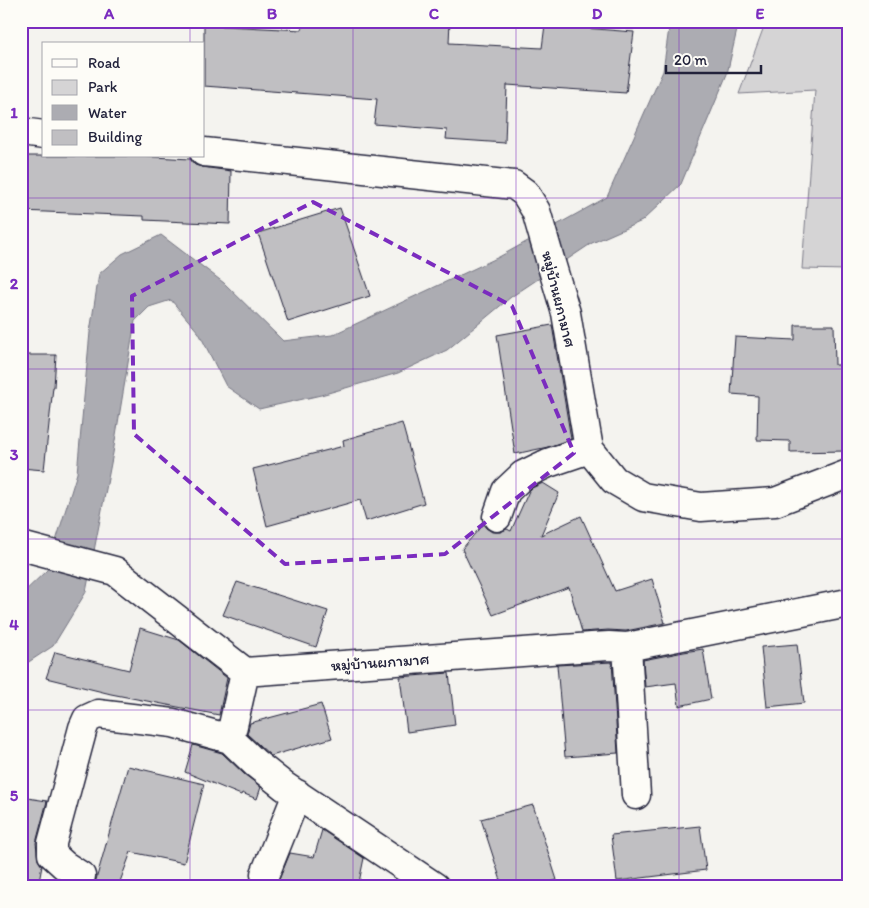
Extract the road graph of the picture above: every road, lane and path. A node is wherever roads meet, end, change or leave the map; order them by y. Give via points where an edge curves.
1 (21, 132) edge
2 (42, 134) edge
3 (205, 152) edge
4 (589, 449) junction
5 (848, 474) edge
6 (497, 517) dead end
7 (23, 547) edge
8 (848, 603) edge
9 (627, 647) junction
10 (245, 672) junction
11 (230, 739) junction
12 (297, 794) junction
13 (636, 795) dead end
14 (265, 874) dead end
15 (81, 876) dead end
16 (435, 887) edge

1 - 2 street
3 - 4 street, หมู่บ้านผกามาศ via 514,185 525,194 536,211 566,313
4 - 5 street, หมู่บ้านผกามาศ via 614,480 643,497 701,507 775,502
4 - 6 street via 522,474 506,491
7 - 10 street via 114,571
8 - 9 street, หมู่บ้านผกามาศ
9 - 10 street, หมู่บ้านผกามาศ via 583,647
9 - 13 street
10 - 11 street
11 - 12 street via 255,763
11 - 15 street via 173,723 98,714 87,719 52,843 52,854
12 - 14 street
12 - 16 street

